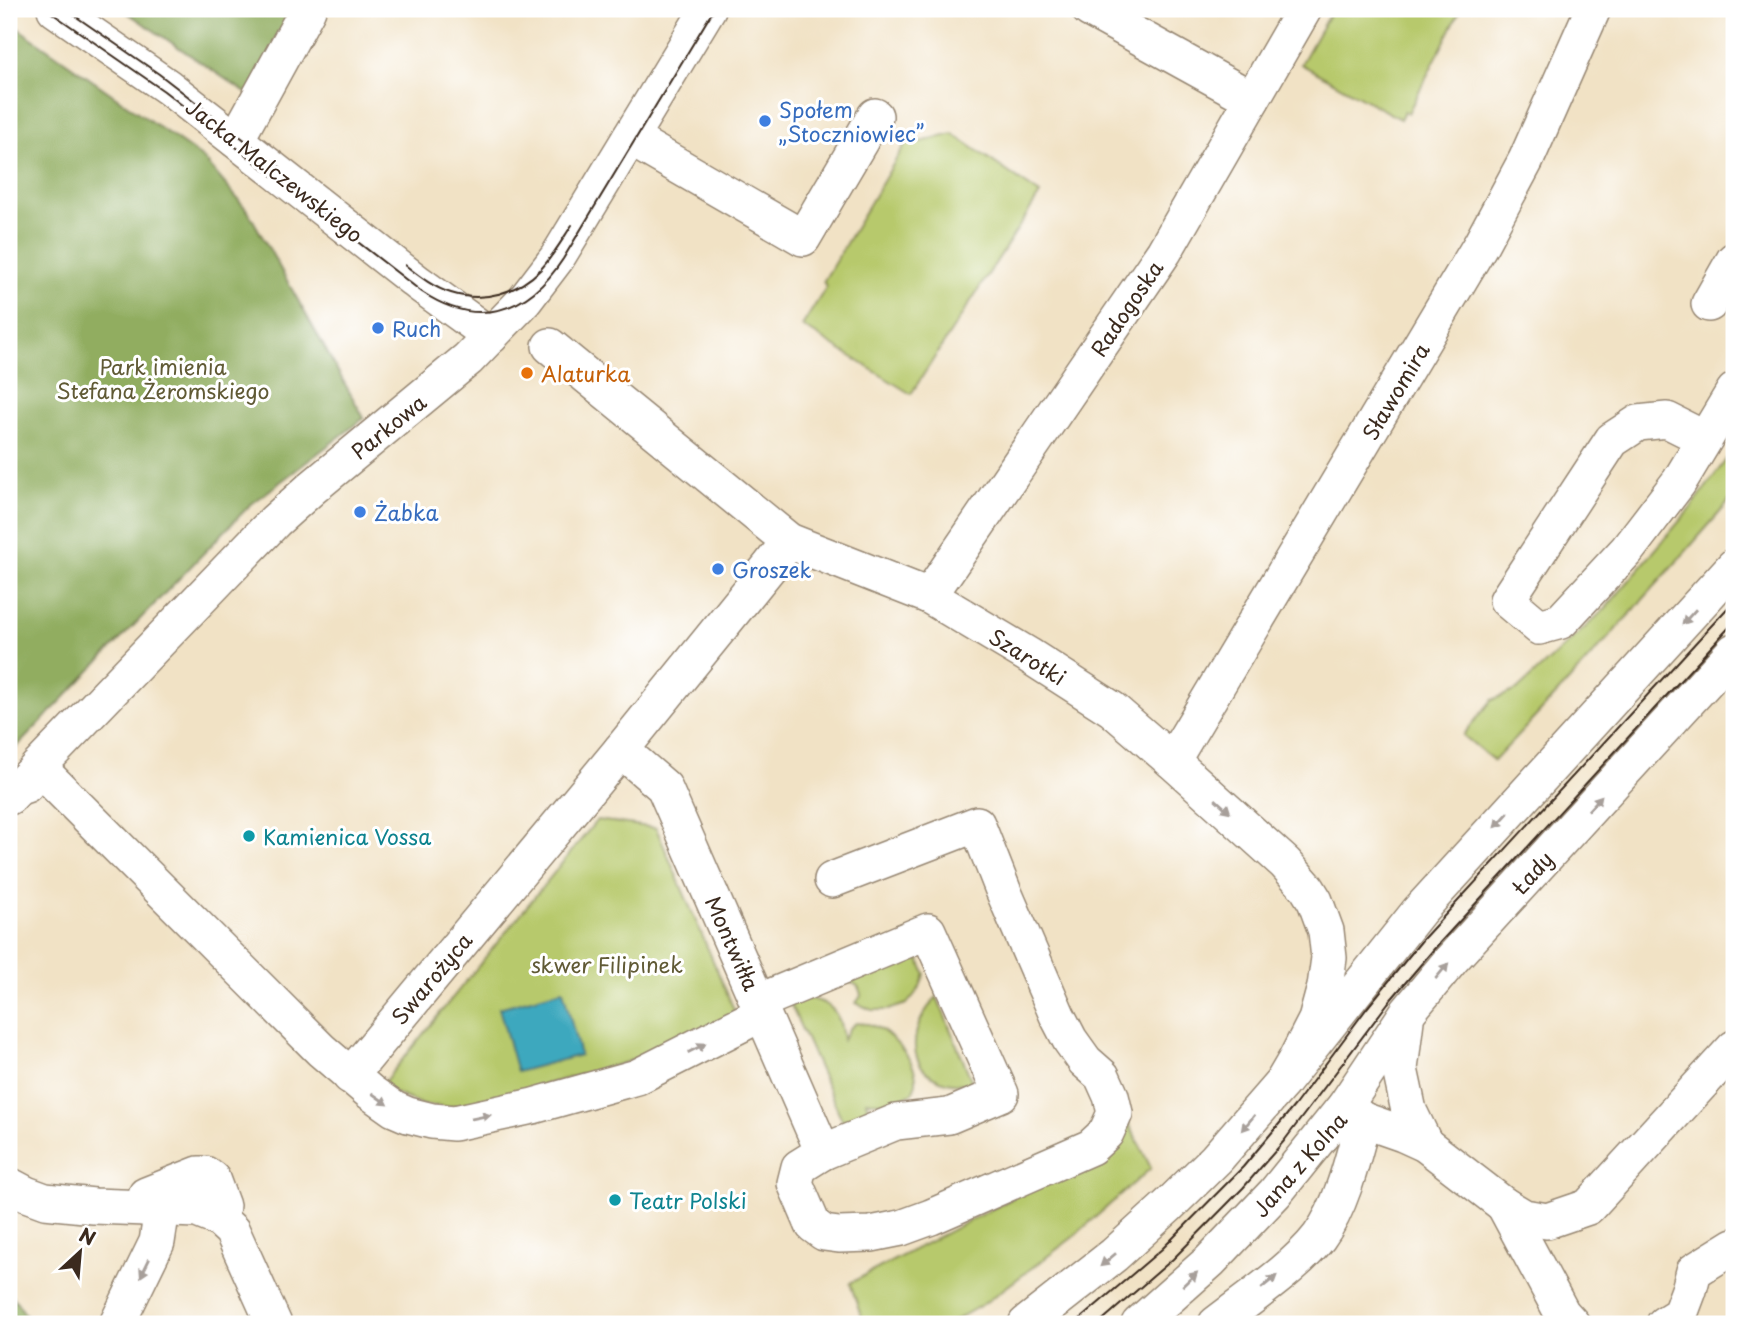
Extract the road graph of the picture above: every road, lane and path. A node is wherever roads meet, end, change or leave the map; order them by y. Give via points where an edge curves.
1 (55, 9) edge
2 (308, 9) edge
3 (708, 9) edge
4 (1090, 9) edge
5 (1304, 9) edge
6 (1593, 9) edge
7 (1252, 99) junction
8 (875, 116) dead end
9 (630, 138) junction
10 (236, 140) junction
11 (1734, 260) edge
12 (1710, 304) dead end
13 (491, 337) junction
14 (550, 346) dead end
15 (1734, 391) edge
16 (1705, 439) junction
17 (789, 541) junction
18 (1734, 566) edge
19 (929, 596) junction
20 (1734, 651) edge
21 (621, 750) junction
22 (1172, 761) junction
23 (38, 767) junction
24 (9, 797) edge
25 (9, 811) edge
26 (832, 880) dead end
27 (761, 1007) junction
28 (1407, 1013) junction
29 (1731, 1062) edge
30 (350, 1076) junction
31 (1282, 1083) junction
32 (1354, 1113) junction
33 (1424, 1144) junction
34 (823, 1152) junction
35 (9, 1185) edge
36 (1504, 1205) junction
37 (153, 1209) junction
38 (1734, 1246) edge
39 (117, 1324) edge
40 (274, 1324) edge
41 (1026, 1324) edge
42 (1139, 1324) edge
43 (1216, 1324) edge
44 (1572, 1324) edge
45 (1664, 1324) edge

1 - 10 street, Jacka Malczewskiego
2 - 10 street
3 - 9 street, Parkowa
4 - 7 street
5 - 7 street, Radogoska
6 - 22 street, Sławomira via 1527,160 1486,235
7 - 19 street, Radogoska via 1159,260
8 - 9 street via 803,238
9 - 13 street, Parkowa via 557,258
10 - 13 street, Jacka Malczewskiego
11 - 12 street
13 - 23 street, Parkowa via 275,521
14 - 17 street, Szarotki
15 - 16 street
16 - 16 street via 1627,550 1561,621 1539,627 1507,600 1612,440 1639,423 1667,420
17 - 19 street, Szarotki
17 - 21 street, Swarożyca
18 -> 31 street via 1419,911
19 - 22 street, Szarotki via 1086,691
28 -> 20 street, Łady
21 - 27 street, Montwiłła via 664,787
21 - 30 street, Swarożyca
22 -> 31 street, Szarotki via 1298,877 1324,922 1329,958 1322,998 1310,1032
23 - 24 street, Parkowa
23 - 25 street
23 - 30 street
26 - 34 street via 977,824 1057,1015 1085,1061 1102,1076 1115,1113 1106,1133 1091,1147 931,1217 871,1234 824,1233 813,1225 795,1183 799,1167
30 -> 27 street via 399,1111 454,1123 636,1077
27 - 34 street, Montwiłła
27 - 34 street via 928,931 1001,1094 948,1116 896,1122
28 - 32 street, Łady
28 - 33 street via 1400,1069 1409,1111
29 - 36 street via 1588,1207 1547,1221 1524,1217
31 -> 41 street via 1168,1206 1099,1268
32 - 33 street
42 -> 32 street, Jana z Kolna via 1210,1261 1302,1161
43 -> 32 street, Jana z Kolna via 1293,1263 1318,1237 1345,1181
33 - 36 street
35 - 37 street via 45,1200
36 - 44 street
37 -> 39 street via 158,1242
37 - 40 street via 197,1210 219,1219 232,1231
38 - 45 street via 1694,1271 1680,1314

